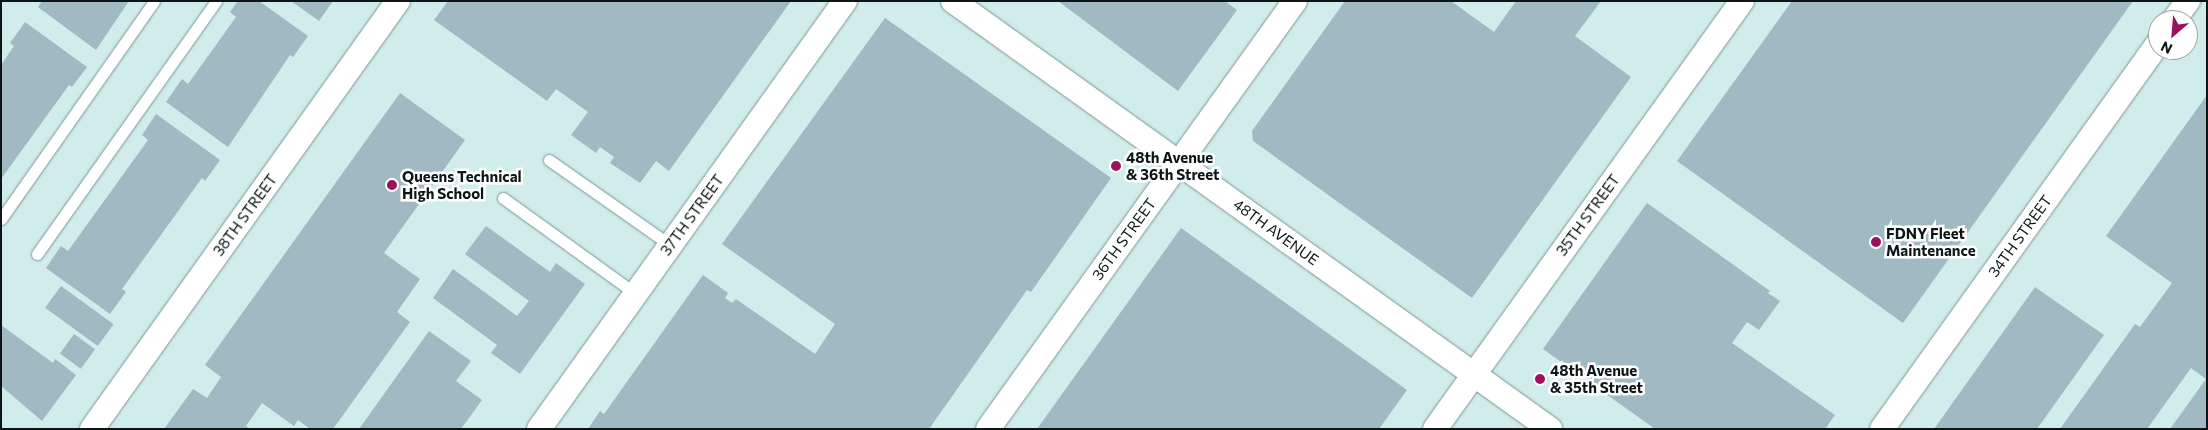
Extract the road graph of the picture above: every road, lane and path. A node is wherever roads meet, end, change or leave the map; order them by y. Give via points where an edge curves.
1 (154, 1) edge
2 (216, 1) edge
3 (398, 1) edge
4 (845, 1) edge
5 (953, 1) edge
6 (1295, 1) edge
7 (1742, 1) edge
8 (2148, 57) edge
9 (549, 160) dead end
10 (1179, 162) junction
11 (503, 198) dead end
12 (1, 219) edge
13 (670, 245) junction
14 (37, 254) dead end
15 (636, 294) junction
16 (1474, 374) junction
17 (92, 429) edge
18 (539, 429) edge
19 (988, 429) edge
20 (1435, 429) edge
21 (1550, 429) edge
22 (1882, 429) edge

1 - 12 lane
2 - 14 lane
3 - 17 street, 38TH STREET
4 - 13 street, 37TH STREET
5 - 10 street, 48TH AVENUE
6 - 10 street, 36TH STREET
7 - 16 street, 35TH STREET
8 - 22 street, 34TH STREET
9 - 13 lane
10 - 16 street, 48TH AVENUE
10 - 19 street, 36TH STREET
11 - 15 lane
13 - 15 street, 37TH STREET
15 - 18 street, 37TH STREET
16 - 20 street, 35TH STREET
16 - 21 street, 48TH AVENUE

